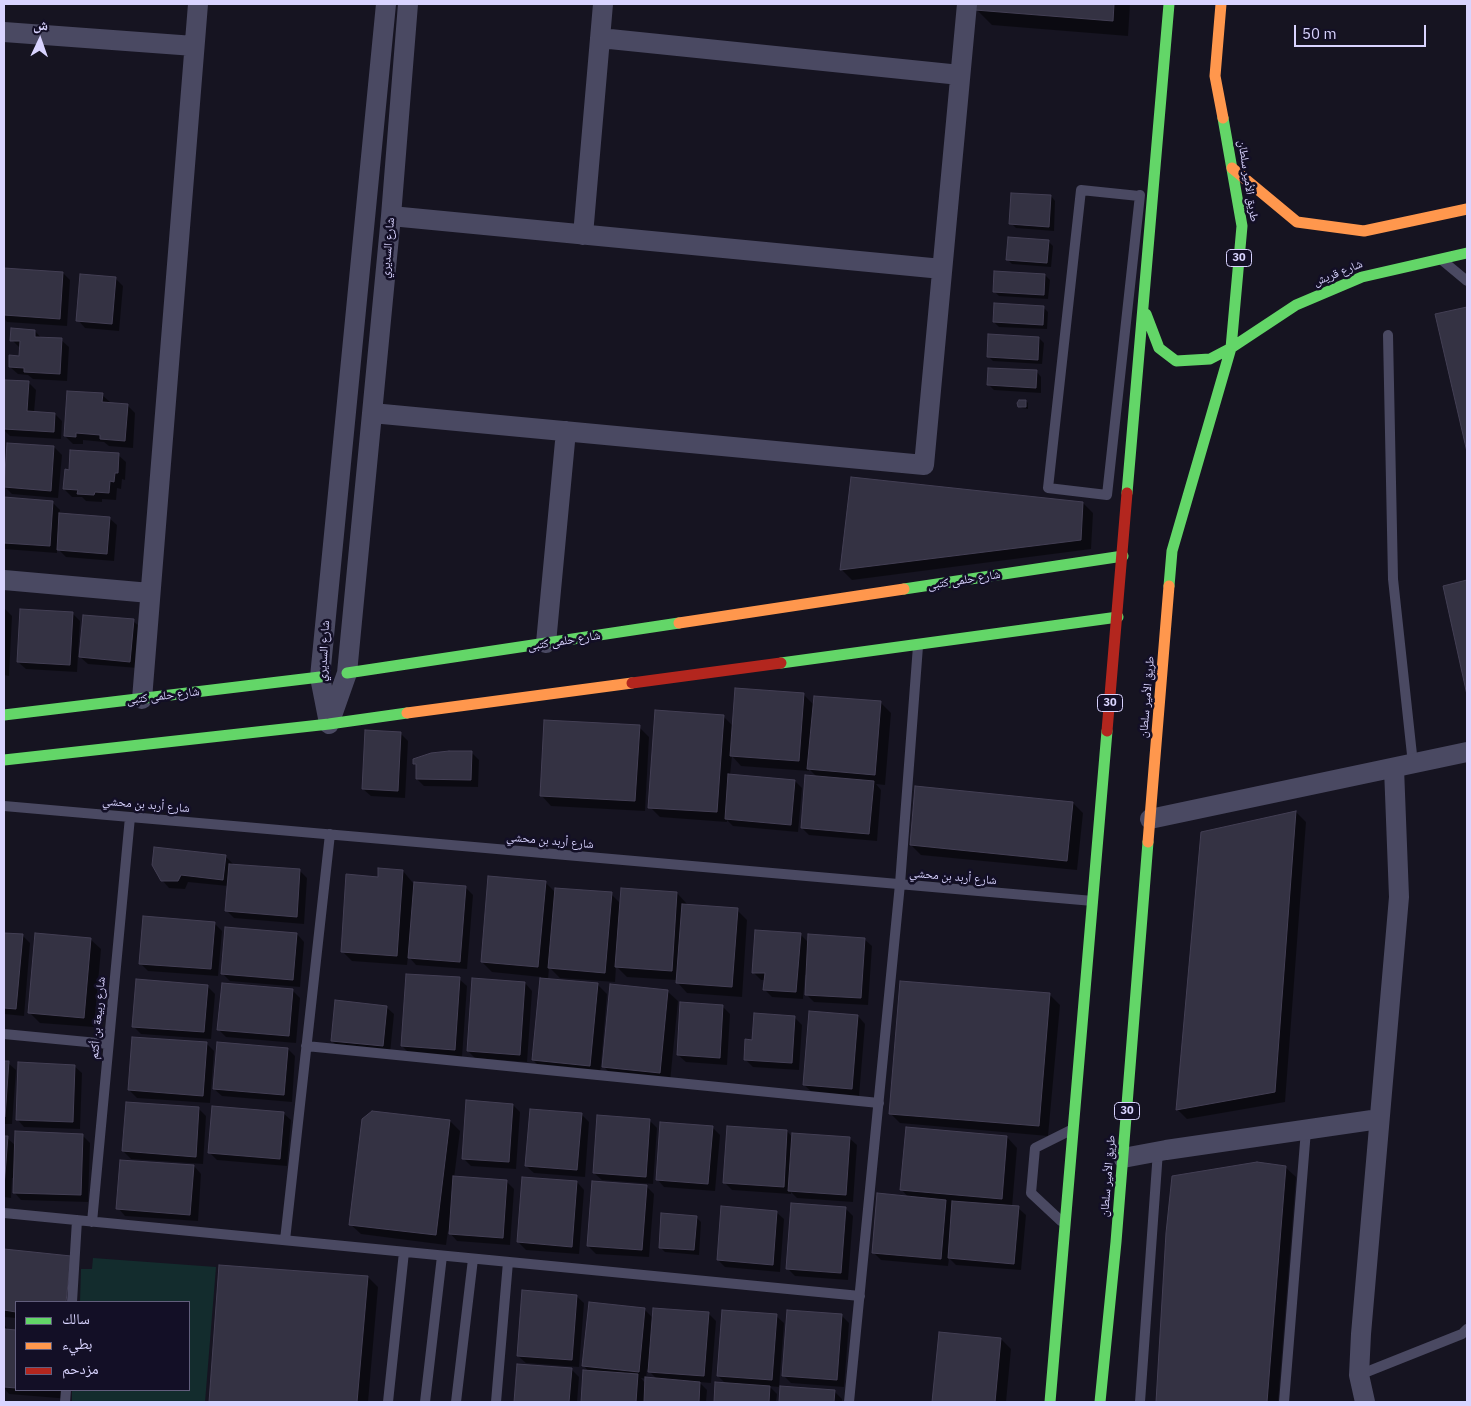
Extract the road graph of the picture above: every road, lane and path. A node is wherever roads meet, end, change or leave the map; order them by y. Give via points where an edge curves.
1 (198, 4) edge
2 (386, 4) edge
3 (408, 4) edge
4 (603, 4) edge
5 (967, 4) edge
6 (1170, 4) edge
7 (1221, 4) edge
8 (4, 32) edge
9 (600, 38) junction
10 (194, 46) junction
11 (960, 74) junction
12 (1232, 168) junction
13 (1154, 183) junction
14 (1139, 196) junction
15 (1467, 208) edge
16 (391, 216) junction
17 (583, 235) junction
18 (1467, 253) edge
19 (1440, 259) junction
20 (942, 269) junction
21 (1467, 281) edge
22 (1144, 308) junction
23 (1388, 335) dead end
24 (1231, 348) junction
25 (372, 413) junction
26 (566, 431) junction
27 (1108, 482) junction
28 (1128, 498) junction
29 (1123, 556) junction
30 (4, 580) edge
31 (150, 593) junction
32 (1118, 616) junction
33 (546, 644) junction
34 (918, 644) junction
35 (347, 674) junction
36 (320, 677) junction
37 (142, 699) junction
38 (4, 715) edge
39 (329, 724) junction
40 (1467, 752) edge
41 (4, 760) edge
42 (1413, 764) junction
43 (1394, 768) junction
44 (4, 806) edge
45 (130, 816) junction
46 (1150, 819) junction
47 (330, 834) junction
48 (900, 884) junction
49 (1094, 901) junction
50 (4, 1034) edge
51 (108, 1044) junction
52 (306, 1046) junction
53 (879, 1103) junction
54 (1379, 1119) junction
55 (1074, 1129) junction
56 (1306, 1130) junction
57 (1158, 1151) junction
58 (1123, 1158) junction
59 (4, 1213) edge
60 (77, 1220) junction
61 (92, 1222) junction
62 (1066, 1225) junction
63 (285, 1240) junction
64 (404, 1252) junction
65 (442, 1256) junction
66 (473, 1259) junction
67 (508, 1262) junction
68 (860, 1296) junction
69 (72, 1301) edge
70 (1467, 1329) edge
71 (1359, 1374) junction
72 (388, 1402) edge
73 (425, 1402) edge
74 (456, 1402) edge
75 (496, 1402) edge
76 (849, 1402) edge
77 (1050, 1402) edge
78 (1100, 1402) edge
79 (1140, 1402) edge
80 (1284, 1402) edge
81 (1365, 1402) edge

1 - 10 street
2 - 36 street, شارع السديري
3 - 16 street, شارع السديري
4 - 9 street
5 - 11 street
6 - 13 main road, 30
7 - 12 main road, طريق الأمير سلطان / 30 via 1215,76
8 - 10 street
9 - 11 street
9 - 17 street
10 - 31 street
11 - 20 street
12 - 15 main road via 1297,222 1364,231
12 - 24 main road, طريق الأمير سلطان / 30 via 1242,226
13 - 14 lane
13 - 22 main road, 30
14 - 27 lane
14 - 27 lane via 1080,190 1048,488 1107,495
16 - 17 street
16 - 25 street, شارع السديري
17 - 20 street
18 - 19 main road, شارع قريش
19 - 21 lane
19 - 24 main road, شارع قريش via 1354,280 1296,305
20 - 26 street via 924,465
22 - 24 main road, شارع قريش via 1159,348 1176,361 1210,359
22 - 28 main road, 30
23 - 42 lane via 1393,578
24 - 46 main road, طريق الأمير سلطان / 30 via 1172,551
25 - 26 street
25 - 35 street, شارع السديري
26 - 33 street
27 - 28 lane
28 - 29 main road, 30
29 - 32 main road, 30
29 - 33 main road, شارع حلمى كتبى
30 - 31 street
31 - 37 street
32 - 34 main road
32 - 49 main road, 30
33 - 35 main road, شارع حلمى كتبى
34 - 39 main road
34 - 48 lane
35 - 36 street, شارع حلمى كتبى
35 - 39 street, شارع السديري
36 - 37 main road, شارع حلمى كتبى
36 - 39 street, شارع السديري
37 - 38 main road, شارع حلمى كتبى
39 - 41 main road
40 - 42 street
42 - 43 street
43 - 46 street
43 - 54 street via 1399,897
44 - 45 lane, شارع أربد بن محشي
45 - 47 lane, شارع أربد بن محشي
45 - 51 lane, شارع ربيعة بن أكثم
46 - 58 main road, طريق الأمير سلطان / 30
47 - 48 lane, شارع أربد بن محشي
47 - 52 lane
48 - 49 lane, شارع أربد بن محشي
48 - 53 lane
49 - 55 main road, 30
50 - 51 lane
51 - 61 lane, شارع ربيعة بن أكثم
52 - 53 lane
52 - 63 lane
53 - 68 lane
54 - 56 street
54 - 71 street
55 - 62 main road, 30
55 - 62 lane via 1035,1148 1031,1193
56 - 57 street
56 - 80 lane
57 - 58 street
57 - 79 lane
58 - 78 main road, طريق الأمير سلطان / 30
59 - 60 lane
60 - 61 lane
60 - 69 lane
61 - 63 lane
62 - 77 main road, 30
63 - 64 lane
64 - 65 lane
64 - 72 lane
65 - 66 lane
65 - 73 lane
66 - 67 lane
66 - 74 lane
67 - 68 lane
67 - 75 lane
68 - 76 lane
70 - 71 lane via 1462,1334
71 - 81 street

